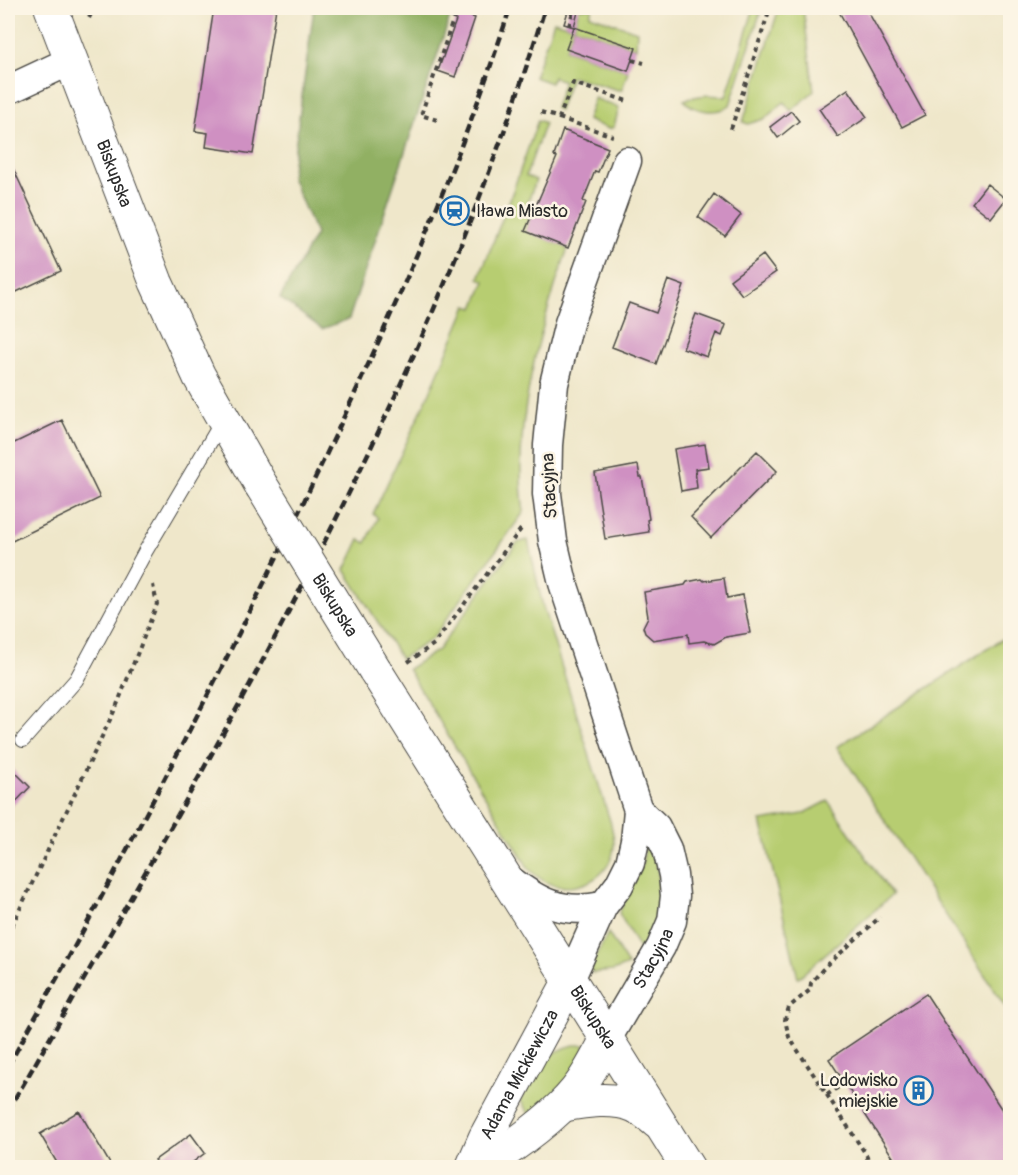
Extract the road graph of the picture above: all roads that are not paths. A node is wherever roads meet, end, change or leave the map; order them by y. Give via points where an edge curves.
1 (51, 8) edge
2 (70, 61) junction
3 (8, 90) edge
4 (622, 149) road end
5 (223, 420) junction
6 (23, 740) dead end
7 (638, 810) junction
8 (503, 875) junction
9 (603, 906) junction
10 (569, 982) junction
11 (607, 1039) junction
12 (564, 1105) junction
13 (660, 1124) junction
14 (472, 1167) edge
15 (480, 1167) edge
16 (688, 1167) edge

1 - 2 street, Biskupska
2 - 3 street
2 - 5 street, Biskupska via 156,282
4 - 7 street, Stacyjna via 554,384 547,494 563,583
5 - 6 lane via 76,680
5 - 8 street, Biskupska, bridge via 261,485 389,667
7 - 9 street, Stacyjna via 630,863
7 - 11 street, Stacyjna via 656,828 666,849 675,896 672,921
8 - 9 street via 530,896 565,909
8 - 10 street, Biskupska
9 - 10 street, Stacyjna
10 - 11 street, Biskupska
10 - 14 street, Adama Mickiewicza
11 - 12 street, Adama Mickiewicza
11 - 13 street, Biskupska
12 - 13 street via 590,1100 618,1102 636,1106
12 - 15 street, Adama Mickiewicza
13 - 16 street, Biskupska

